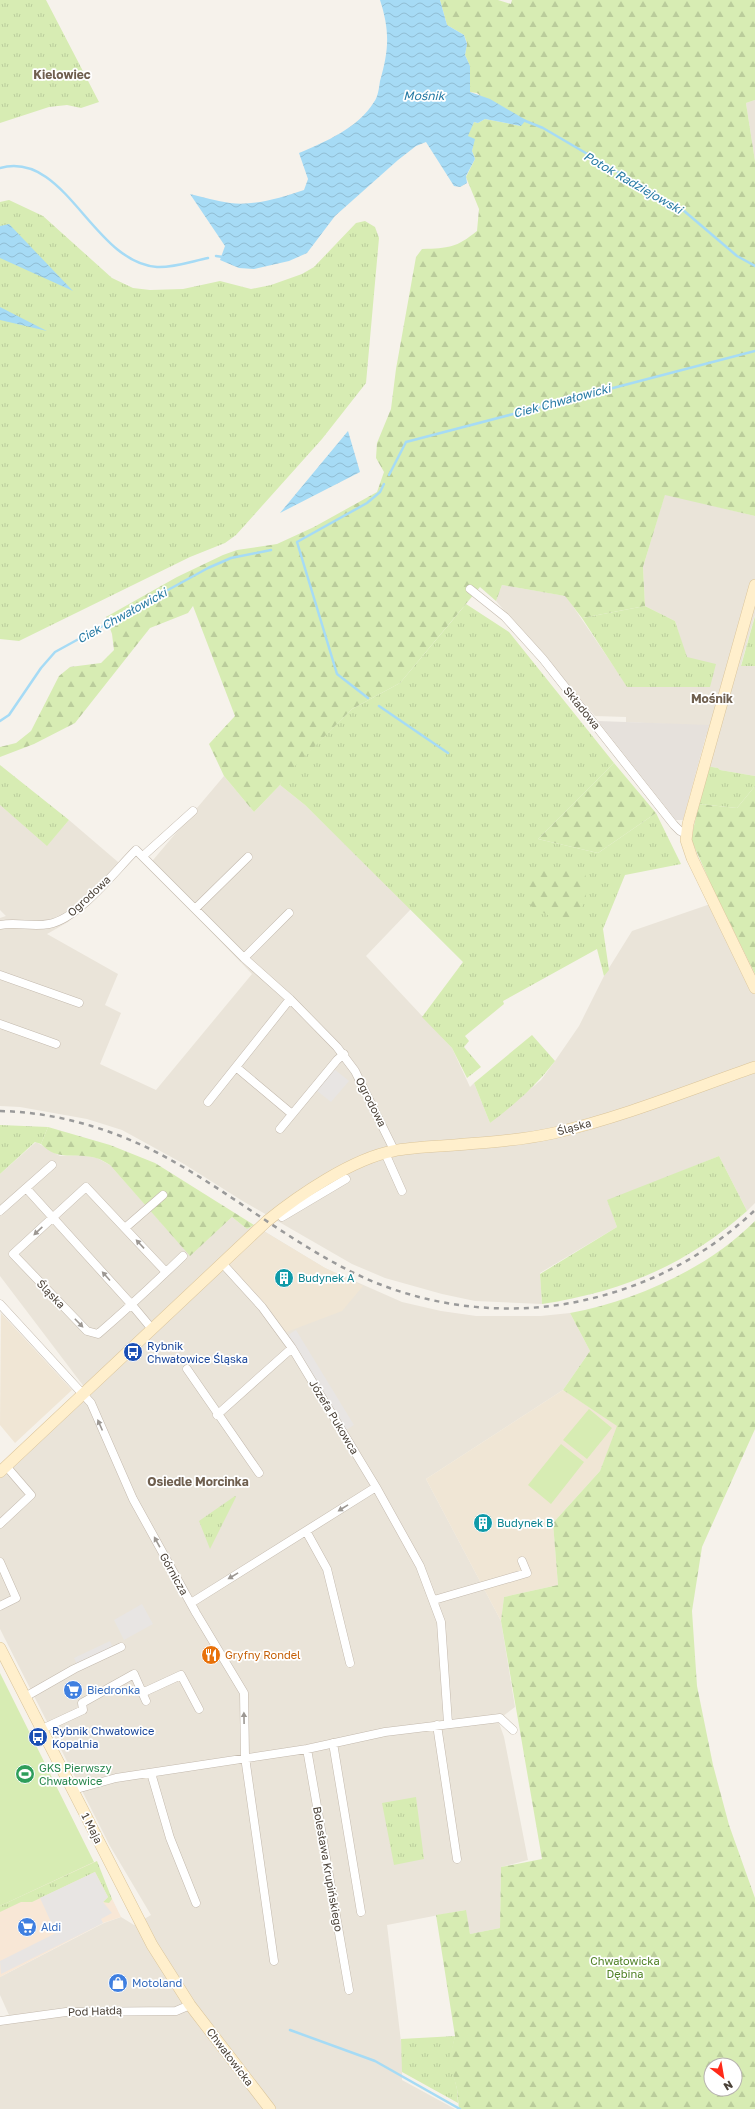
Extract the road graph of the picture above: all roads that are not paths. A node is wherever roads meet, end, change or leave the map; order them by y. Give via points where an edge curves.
1 (755, 585) edge
2 (470, 588) dead end
3 (193, 811) dead end
4 (686, 834) junction
5 (143, 856) junction
6 (248, 857) dead end
7 (195, 909) junction
8 (289, 913) dead end
9 (0, 925) edge
10 (244, 958) junction
11 (0, 975) edge
12 (755, 988) edge
13 (290, 999) junction
14 (79, 1003) dead end
15 (0, 1024) edge
16 (56, 1044) dead end
17 (344, 1054) junction
18 (236, 1067) junction
19 (755, 1067) edge
20 (208, 1102) dead end
21 (292, 1114) junction
22 (280, 1129) dead end
23 (390, 1152) junction
24 (52, 1165) dead end
25 (346, 1179) dead end
26 (26, 1188) junction
27 (402, 1191) dead end
28 (163, 1195) dead end
29 (0, 1211) edge
30 (278, 1212) junction
31 (53, 1217) junction
32 (124, 1228) junction
33 (184, 1256) dead end
34 (222, 1263) junction
35 (166, 1272) junction
36 (0, 1304) edge
37 (132, 1305) junction
38 (152, 1329) junction
39 (292, 1348) junction
40 (187, 1368) dead end
41 (83, 1393) junction
42 (217, 1415) junction
43 (3, 1469) edge
44 (259, 1473) dead end
45 (376, 1487) junction
46 (0, 1524) edge
47 (306, 1531) junction
48 (522, 1561) dead end
49 (0, 1562) edge
50 (434, 1600) junction
51 (191, 1603) junction
52 (0, 1606) edge
53 (121, 1647) dead end
54 (0, 1648) edge
55 (350, 1663) dead end
56 (142, 1692) junction
57 (25, 1697) junction
58 (146, 1701) dead end
59 (198, 1709) dead end
60 (448, 1724) junction
61 (437, 1725) junction
62 (42, 1729) junction
63 (513, 1730) dead end
64 (333, 1743) junction
65 (307, 1749) junction
66 (245, 1757) junction
67 (151, 1772) junction
68 (73, 1790) junction
69 (457, 1859) dead end
70 (196, 1903) dead end
71 (360, 1912) dead end
72 (274, 1961) dead end
73 (348, 1990) dead end
74 (190, 2005) junction
75 (0, 2021) edge
76 (270, 2109) edge

1 - 4 street
2 - 4 street, Składowa via 520,632 674,825
3 - 5 street
4 - 12 street via 692,858
5 - 7 street, Ogrodowa
5 - 9 street, Ogrodowa via 136,850 79,908 62,920 45,925
6 - 7 street
7 - 10 street, Ogrodowa
8 - 10 street
10 - 13 street, Ogrodowa
11 - 14 street
13 - 17 street, Ogrodowa
13 - 18 street
15 - 16 street
17 - 21 street
17 - 23 street, Ogrodowa via 361,1081
18 - 20 street
18 - 21 street
19 - 23 street, Śląska via 609,1117 553,1133 515,1140
21 - 22 street
23 - 27 street
23 - 30 street, Śląska via 348,1168
24 - 26 street
25 - 30 street via 282,1217
26 - 29 street
26 - 31 street
28 - 32 street
30 - 34 street, Śląska
31 - 32 street, Śląska via 86,1187
37 -> 31 street
31 -> 37 street, Śląska via 13,1254 87,1331 98,1334
35 -> 32 street, Śląska
33 - 35 street, Śląska
34 - 38 street, Śląska
34 - 39 street, Józefa Pukowca via 262,1307
35 - 37 street, Śląska
36 - 41 street
37 - 38 street
38 - 41 street, Śląska
39 - 42 street
39 - 45 street, Józefa Pukowca
40 - 42 street
41 - 43 street, Śląska
51 -> 41 street, Górnicza via 133,1499 91,1403
42 - 44 street
43 - 46 street, Śląska via 31,1495
45 -> 47 street
45 - 50 street, Józefa Pukowca via 411,1549
47 -> 51 street
47 - 55 street via 327,1569
48 - 50 street via 527,1573
49 - 52 street via 16,1598
50 - 60 street, Józefa Pukowca via 441,1622
66 -> 51 street, Górnicza via 244,1693
53 - 57 street via 74,1669
54 - 57 street, 1 Maja
56 - 58 street
56 - 59 street via 181,1675
56 - 62 street via 134,1674 82,1703 83,1710
57 - 62 street, 1 Maja
60 - 61 street
60 - 63 street via 500,1718
61 - 64 street
61 - 69 street
62 - 68 street, 1 Maja
64 - 65 street
64 - 71 street
65 - 66 street
65 - 73 street, Bolesława Krupińskiego
66 - 67 street
66 - 72 street
67 - 68 street via 116,1778
67 - 70 street via 170,1838
68 - 74 street, 1 Maja via 140,1924
74 - 75 street, Pod Hałdą via 176,2011 66,2012
74 - 76 street, Chwałowicka

